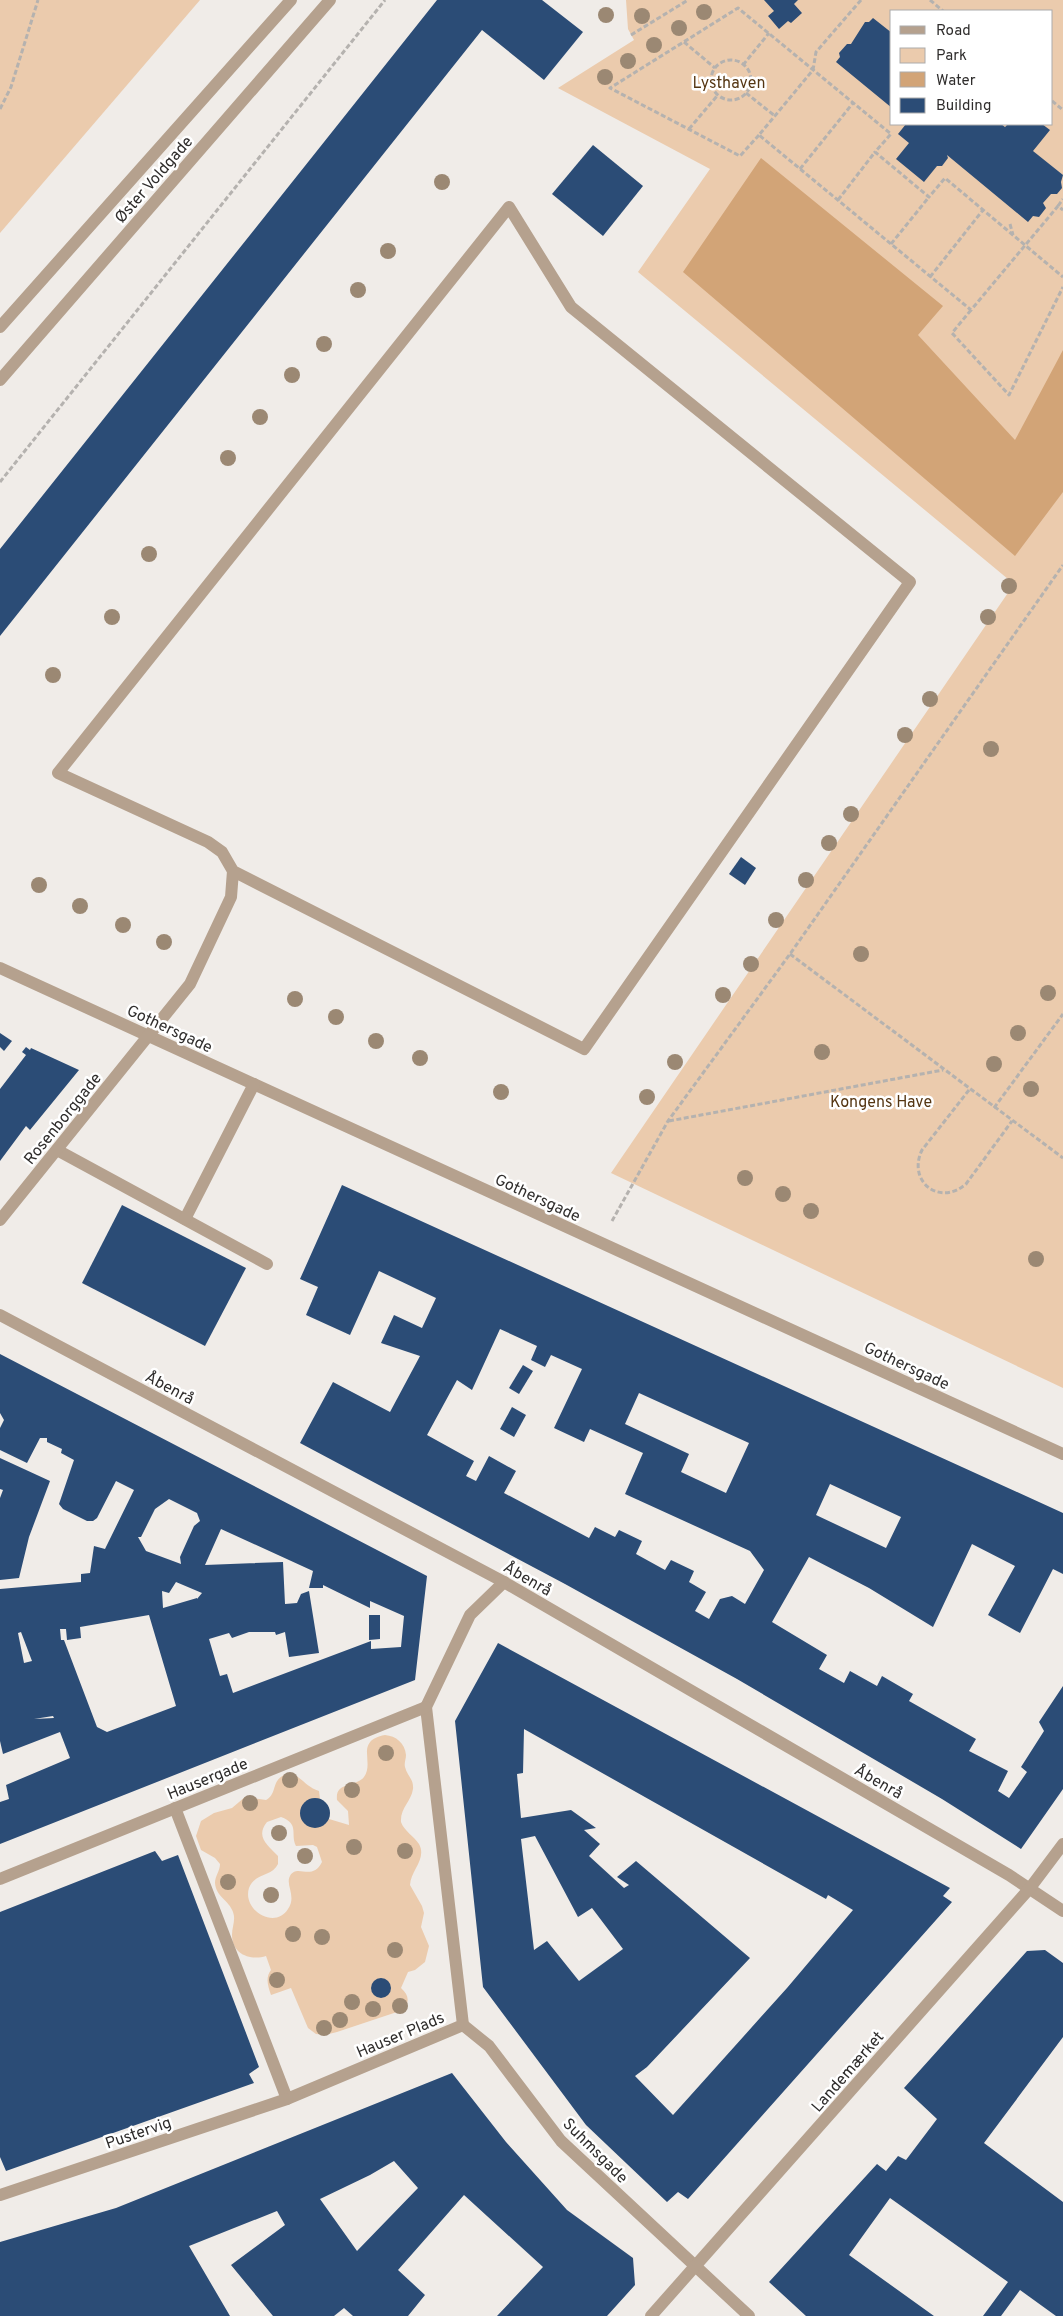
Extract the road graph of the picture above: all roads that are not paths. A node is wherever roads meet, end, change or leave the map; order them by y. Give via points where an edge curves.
1 (291, 0) edge
2 (330, 0) edge
3 (0, 327) edge
4 (0, 380) edge
5 (233, 871) junction
6 (0, 968) edge
7 (148, 1036) junction
8 (254, 1084) junction
9 (56, 1150) junction
10 (185, 1219) junction
11 (0, 1220) edge
12 (266, 1264) dead end
13 (0, 1315) edge
14 (1063, 1454) edge
15 (504, 1582) junction
16 (426, 1707) junction
17 (175, 1808) junction
18 (1063, 1844) edge
19 (0, 1879) edge
20 (1030, 1888) junction
21 (1063, 1911) edge
22 (463, 2025) junction
23 (287, 2099) junction
24 (0, 2195) edge
25 (694, 2268) junction
26 (651, 2316) edge
27 (748, 2316) edge

1 - 3 street, Øster Voldgade
2 - 4 street, Øster Voldgade
5 - 5 street via 584,1048 910,582 571,307 508,207 58,773 208,842 222,852
5 - 7 street, Rosenborggade via 231,897 190,984
6 - 7 street, Gothersgade
7 - 8 street, Gothersgade
7 - 9 street, Rosenborggade
8 - 10 street
8 - 14 street, Gothersgade
9 - 10 street
9 - 11 street, Rosenborggade
10 - 12 street
13 - 15 street, Åbenrå
15 - 16 street via 470,1615
15 - 20 street, Åbenrå
16 - 17 street, Hausergade
16 - 22 street, Hauser Plads
17 - 19 street, Hausergade
17 - 23 street
18 - 20 street, Landemærket
20 - 21 street, Åbenrå
20 - 25 street, Landemærket
22 - 23 street, Hauser Plads
22 - 25 street, Suhmsgade via 489,2046 560,2141
23 - 24 street, Pustervig
25 - 26 street, Landemærket
25 - 27 street, Suhmsgade

